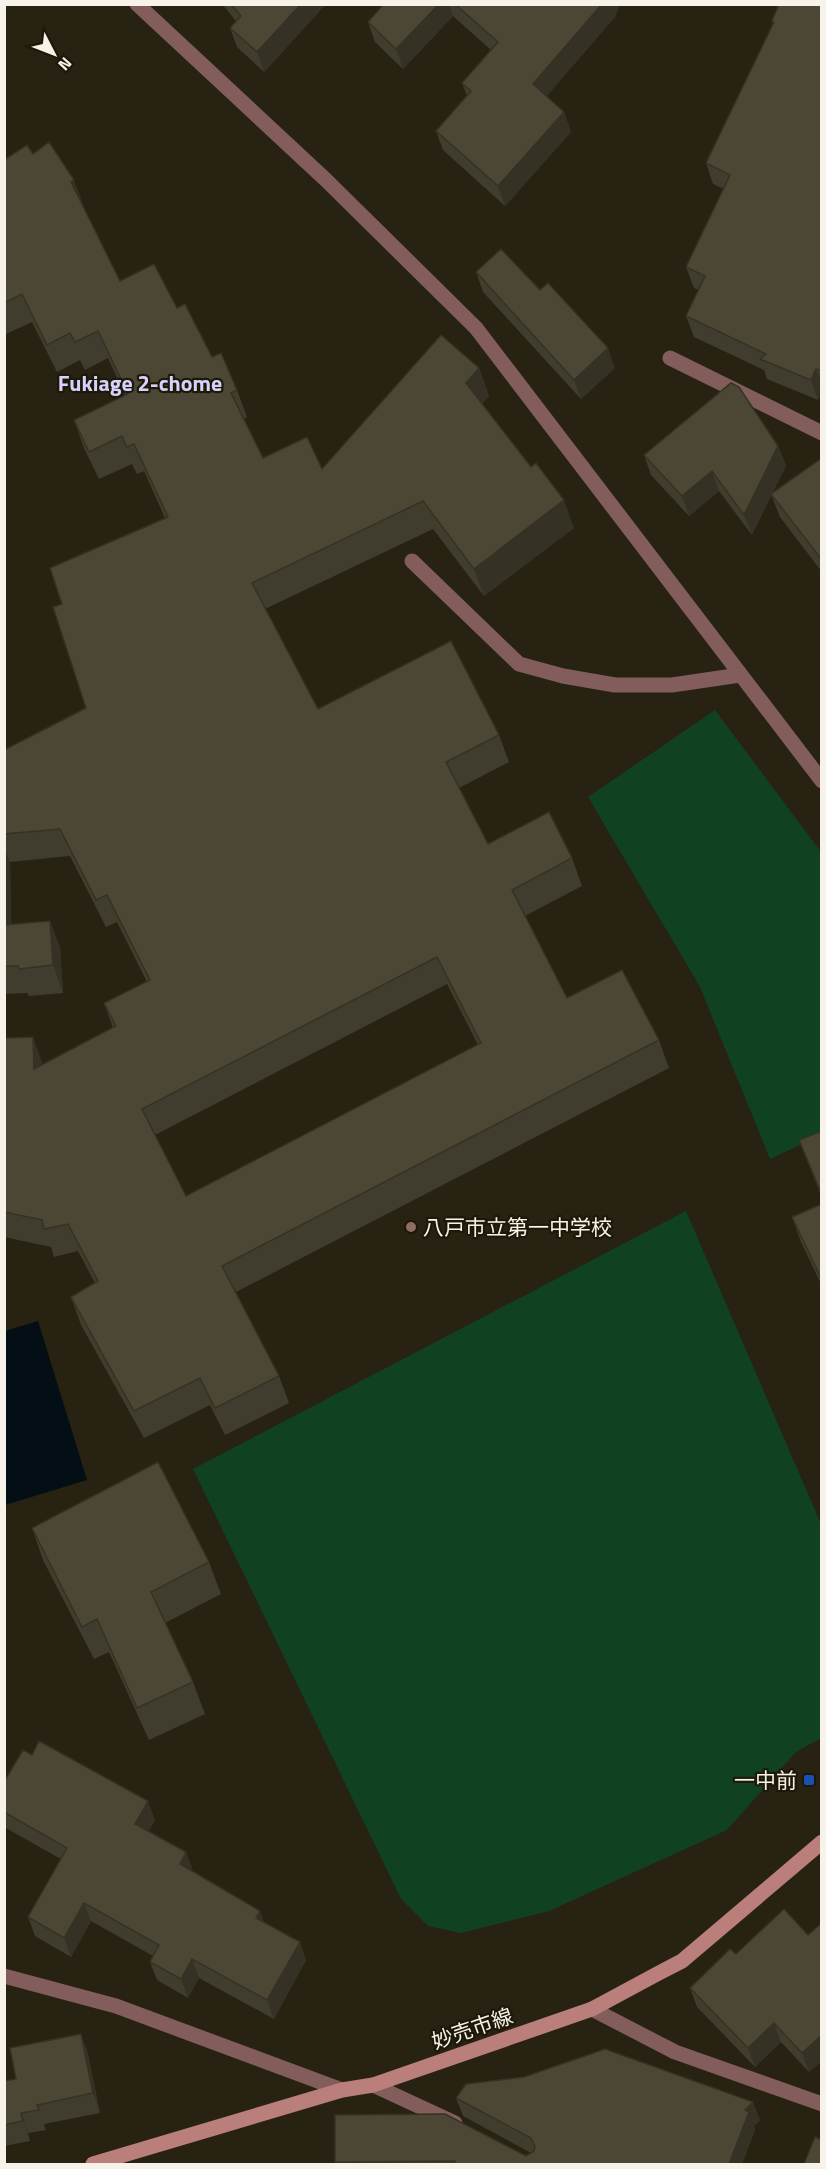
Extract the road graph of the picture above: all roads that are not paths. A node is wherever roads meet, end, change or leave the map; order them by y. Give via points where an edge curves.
1 (137, 4) edge
2 (670, 358) dead end
3 (822, 433) edge
4 (412, 561) dead end
5 (740, 675) junction
6 (822, 781) edge
7 (822, 1842) edge
8 (4, 1976) edge
9 (592, 2009) junction
10 (373, 2085) junction
11 (342, 2090) junction
12 (822, 2104) edge
13 (465, 2128) edge
14 (93, 2164) edge

1 - 5 street via 326,180 476,328
2 - 3 street
4 - 5 street via 519,664 615,685 672,685
5 - 6 street
7 - 9 main road, 妙売市線 via 682,1961
8 - 11 street via 116,2006
9 - 10 main road, 妙売市線
9 - 12 street via 675,2052
10 - 11 main road, 妙売市線
10 - 13 street
11 - 14 main road, 妙売市線

